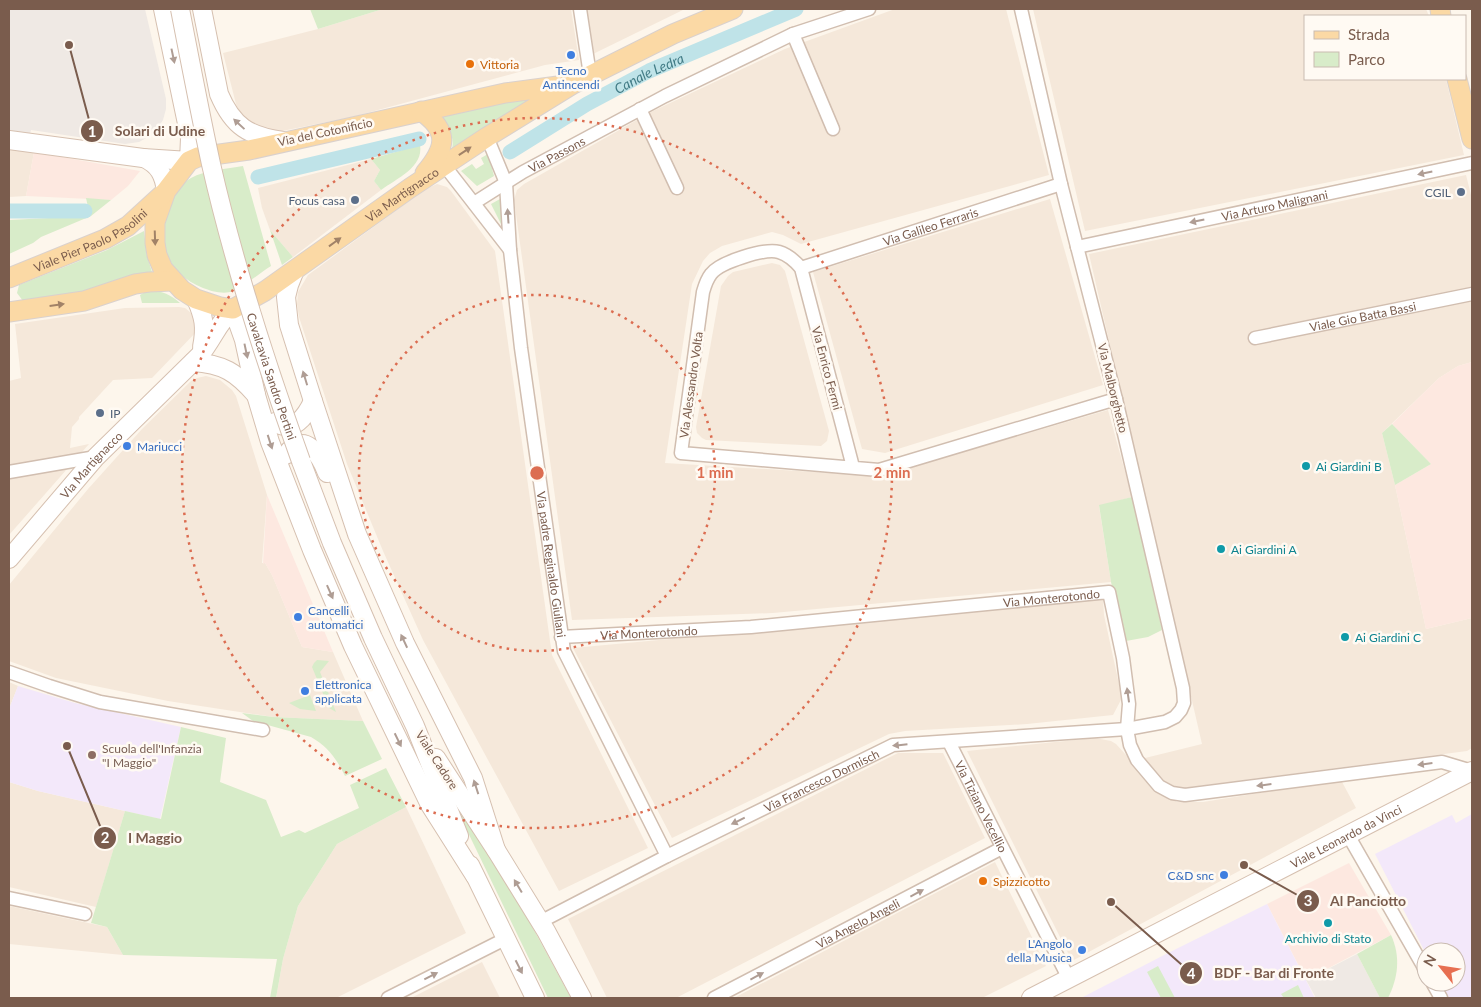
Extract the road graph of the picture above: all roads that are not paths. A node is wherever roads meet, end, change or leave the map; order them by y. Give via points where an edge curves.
1 (163, 9) edge
2 (180, 9) edge
3 (202, 9) edge
4 (580, 9) edge
5 (733, 9) edge
6 (868, 9) edge
7 (1021, 9) edge
8 (793, 34) junction
9 (214, 71) junction
10 (590, 75) junction
11 (177, 77) junction
12 (1457, 80) edge
13 (573, 84) junction
14 (505, 92) joint
15 (640, 109) junction
16 (421, 111) junction
17 (833, 129) dead end
18 (487, 136) junction
19 (1472, 138) edge
20 (9, 140) edge
21 (283, 141) junction
22 (143, 158) junction
23 (189, 161) junction
24 (1472, 163) edge
25 (444, 165) junction
26 (506, 183) junction
27 (1061, 184) junction
28 (410, 188) junction
29 (677, 188) dead end
30 (166, 191) junction
31 (474, 203) junction
32 (1077, 247) junction
33 (510, 250) junction
34 (801, 268) junction
35 (295, 270) junction
36 (172, 282) junction
37 (10, 284) edge
38 (1472, 294) edge
39 (196, 299) junction
40 (233, 309) junction
41 (16, 311) edge
42 (1255, 338) dead end
43 (196, 358) junction
44 (256, 395) junction
45 (1116, 399) junction
46 (313, 401) junction
47 (96, 457) junction
48 (853, 467) junction
49 (9, 472) edge
50 (283, 478) junction
51 (357, 534) junction
52 (9, 559) edge
53 (561, 637) junction
54 (9, 672) edge
55 (415, 726) junction
56 (1127, 729) junction
57 (263, 730) dead end
58 (949, 742) junction
59 (1472, 771) edge
60 (1348, 835) junction
61 (1002, 848) junction
62 (496, 850) junction
63 (666, 856) junction
64 (475, 876) junction
65 (9, 898) edge
66 (85, 914) dead end
67 (540, 922) junction
68 (505, 939) junction
69 (1416, 954) edge
70 (1069, 979) junction
71 (388, 998) edge
72 (535, 998) edge
73 (582, 998) edge
74 (714, 998) edge
75 (1031, 998) edge

1 -> 11 main road
2 - 55 main road, Cavalcavia Sandro Pertini, bridge via 223,213 273,384 332,543
3 - 9 main road
4 - 10 street
5 - 10 main road, Via Martignacco
6 - 8 street, Via Passons
7 - 27 street, Via Malborghetto
8 - 15 street, Via Passons
8 - 17 street
9 - 11 main road
21 -> 9 main road via 262,138 241,126 225,107
10 - 13 main road, Via Martignacco
11 - 23 main road via 190,138
12 - 19 main road
13 - 14 main road, Via Martignacco
13 - 18 main road, Via Martignacco
14 - 16 main road, Via del Cotonificio
15 - 26 street, Via Passons
15 - 29 street
16 - 21 main road, Via del Cotonificio
16 - 28 main road via 439,126 441,145 435,160
25 -> 18 main road, Via Martignacco
18 - 26 street, Via padre Reginaldo Giuliani
20 - 22 main road, Via del Cotonificio
21 - 23 main road, Via del Cotonificio
22 - 23 main road, Via del Cotonificio
22 - 30 main road via 161,171
23 - 30 main road
24 -> 32 street, Via Arturo Malignani
25 - 28 main road, Via Martignacco
25 - 31 street
26 - 31 street, Via Passons
33 -> 26 street, Via padre Reginaldo Giuliani
27 - 32 street, Via Malborghetto
27 - 34 street, Via Galileo Ferraris
35 -> 28 main road, Via Martignacco
30 -> 36 main road via 155,222 155,243 163,269
30 - 37 main road, Viale Pier Paolo Pasolini via 128,226
31 - 33 street
32 - 45 street, Via Malborghetto
33 - 53 street, Via padre Reginaldo Giuliani
34 - 48 street, Via Enrico Fermi
34 - 48 street, Via Alessandro Volta via 786,255 770,251 720,266 707,280 681,453
35 - 40 main road, Via Martignacco via 265,292
46 -> 35 main road via 286,310 287,291
36 - 39 main road
41 -> 36 main road via 84,301 135,284
37 - 41 main road via 10,297
38 - 42 street, Viale Gio Batta Bassi
39 - 40 main road
39 - 43 main road via 205,325
40 - 43 main road, Via Martignacco via 219,323 212,340
40 -> 44 main road via 244,340
43 - 44 main road via 230,370
43 - 47 main road, Via Martignacco
44 - 46 main road via 267,414 282,426 298,423
44 -> 50 main road
45 - 48 street, Via Alessandro Volta via 879,470
45 - 56 street, Via Malborghetto via 1184,697 1178,714 1171,719
46 - 51 main road
47 - 49 street
47 - 52 main road, Via Martignacco
50 - 51 main road via 286,453 298,444 311,447 318,453
50 -> 64 main road via 354,646 430,805
62 -> 51 main road via 473,778 405,643
56 -> 53 street, Via Monterotondo via 1129,704 1123,658 1109,592 751,626
53 - 63 street, Via padre Reginaldo Giuliani via 569,663
54 - 57 street via 100,702
55 - 62 main road, Viale Cadore
55 - 64 main road, Viale Cadore
56 - 58 street, Via Francesco Dormisch
59 -> 56 street, Via Monterotondo via 1442,762 1178,795 1159,786 1137,760
58 - 61 street, Via Tiziano Vecellio
58 -> 63 street, Via Francesco Dormisch via 893,745
59 - 60 main road, Viale Leonardo da Vinci
60 - 69 street
60 - 70 main road, Viale Leonardo da Vinci
61 - 70 street, Via Tiziano Vecellio
74 -> 61 street, Via Angelo Angeli
67 -> 62 main road, Viale Cadore
63 - 67 street, Via Francesco Dormisch
64 - 68 main road, Viale Cadore
65 - 66 street
67 - 73 main road, Viale Cadore
71 -> 68 street
68 -> 72 main road, Viale Cadore
70 - 75 main road, Viale Leonardo da Vinci

